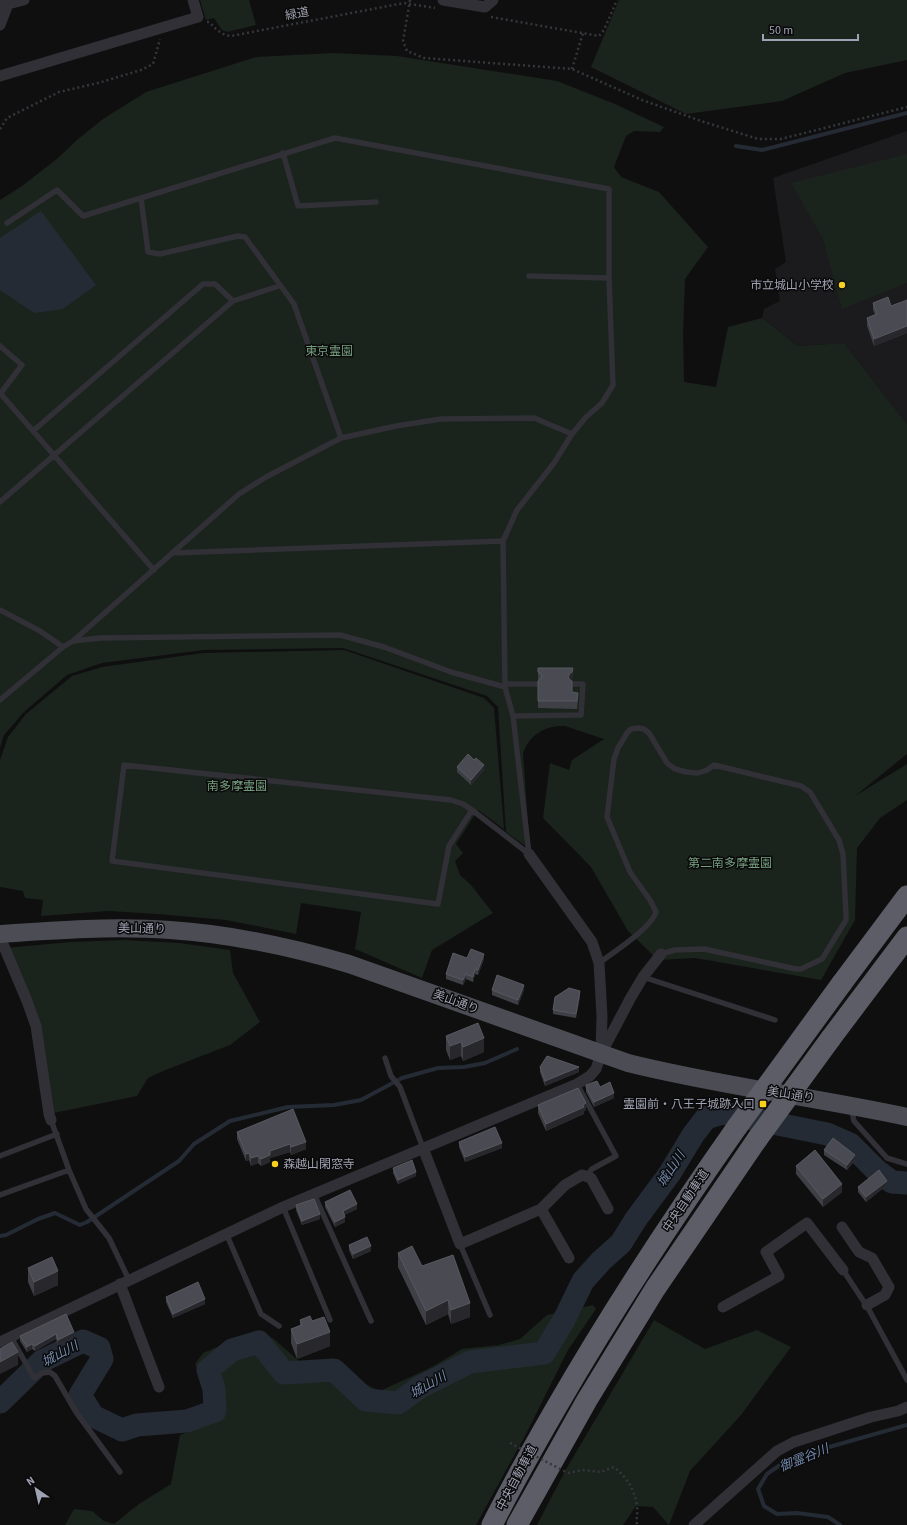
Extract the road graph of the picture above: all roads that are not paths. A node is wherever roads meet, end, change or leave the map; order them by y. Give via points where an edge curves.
1 (24, 0) edge
2 (193, 0) edge
3 (493, 0) edge
4 (441, 4) edge
5 (4, 5) edge
6 (0, 26) edge
7 (0, 76) edge
8 (283, 153) junction
9 (141, 198) junction
10 (376, 202) dead end
11 (7, 223) dead end
12 (529, 276) dead end
13 (609, 278) junction
14 (279, 286) junction
15 (233, 301) junction
16 (0, 346) edge
17 (0, 393) edge
18 (33, 431) junction
19 (572, 434) junction
20 (341, 438) junction
21 (54, 454) junction
22 (0, 502) edge
23 (502, 541) junction
24 (172, 553) junction
25 (154, 570) junction
26 (0, 610) edge
27 (73, 641) junction
28 (63, 646) junction
29 (538, 684) edge
30 (572, 684) edge
31 (505, 686) junction
32 (0, 700) edge
33 (513, 716) junction
34 (472, 810) junction
35 (529, 854) junction
36 (907, 896) edge
37 (0, 934) edge
38 (0, 937) edge
39 (907, 937) edge
40 (661, 954) joint
41 (599, 963) junction
42 (643, 977) junction
43 (775, 1020) dead end
44 (601, 1054) junction
45 (386, 1058) dead end
46 (577, 1084) junction
47 (850, 1104) junction
48 (907, 1117) edge
49 (51, 1120) joint
50 (57, 1134) junction
51 (422, 1148) junction
52 (0, 1156) edge
53 (907, 1164) edge
54 (69, 1170) junction
55 (586, 1176) junction
56 (314, 1194) junction
57 (0, 1195) edge
58 (283, 1207) junction
59 (542, 1209) junction
60 (608, 1209) dead end
61 (842, 1227) dead end
62 (226, 1233) junction
63 (460, 1244) junction
64 (569, 1258) dead end
65 (843, 1270) joint
66 (124, 1282) junction
67 (867, 1305) junction
68 (723, 1307) dead end
69 (490, 1315) dead end
70 (330, 1320) dead end
71 (372, 1321) dead end
72 (279, 1326) dead end
73 (3, 1340) edge
74 (907, 1380) edge
75 (160, 1387) dead end
76 (907, 1407) edge
77 (120, 1472) dead end
78 (492, 1525) edge
79 (517, 1525) edge
80 (694, 1525) edge

1 - 5 street
2 - 7 street via 198,17
3 - 4 street via 486,7
5 - 6 street
8 - 9 lane
8 - 10 lane via 298,206
8 - 13 lane via 335,138 609,189
9 - 11 lane via 84,216 57,190
9 - 14 lane via 148,252 160,254 238,236 245,237
12 - 13 lane
13 - 19 lane via 613,385 602,403
14 - 15 lane
14 - 20 lane via 294,304
15 - 18 lane via 215,284 203,284
15 - 21 lane
16 - 17 lane via 22,365
17 - 18 lane
18 - 21 lane
19 - 20 lane via 534,418 441,419
19 - 23 lane via 554,463 517,510
20 - 24 lane via 246,490
21 - 22 lane
21 - 25 lane
23 - 24 lane
23 - 31 lane
24 - 25 lane
25 - 27 lane
26 - 28 lane
27 - 28 lane
27 - 31 lane via 100,638 340,635 384,647 452,672
28 - 32 lane
29 - 31 lane
30 - 33 lane via 583,684 581,715
31 - 33 lane
33 - 35 lane
34 - 34 lane via 451,800 124,765 112,861 438,904 450,846
34 - 35 lane
35 - 41 street via 592,942
36 - 78 highway, 中央自動車道, bridge via 685,1201 583,1361
37 - 44 main road, 美山通り via 131,928 188,931 250,940 349,964
38 - 49 street via 36,1026
39 - 79 highway, 中央自動車道, bridge via 758,1138 655,1289 587,1400
40 - 41 lane via 675,950 704,948 796,969 822,959 846,920 843,854 836,835 811,794 801,786 714,765 698,773 676,769 667,763 649,733 638,728 627,733 614,759 608,817 630,872 656,912 654,919
40 - 42 street
41 - 44 street
42 - 43 lane
42 - 44 street
44 - 46 street via 596,1069
44 - 47 main road, 美山通り via 675,1074
45 - 51 lane via 391,1076 400,1087
46 - 51 street
46 - 55 lane via 616,1156 592,1169
47 - 48 main road, 美山通り
47 - 53 lane via 854,1121 887,1158
49 - 50 lane
50 - 52 lane
50 - 54 lane
51 - 56 street
51 - 63 street
54 - 57 lane
54 - 66 lane via 88,1211 109,1238
55 - 59 street via 582,1175 565,1185
55 - 60 street via 591,1178
56 - 58 street
56 - 71 lane
58 - 62 street
58 - 70 lane
59 - 63 street
59 - 64 street
61 - 67 street via 859,1252 872,1258 889,1287 884,1296
62 - 66 street
62 - 72 lane via 261,1314
63 - 69 lane
65 - 67 lane
65 - 68 street via 807,1224 766,1252 779,1276
66 - 73 street
66 - 75 street
67 - 74 lane
73 - 77 lane via 27,1364 34,1378 42,1372 50,1372 55,1376 76,1412
76 - 80 street via 794,1442 777,1451

